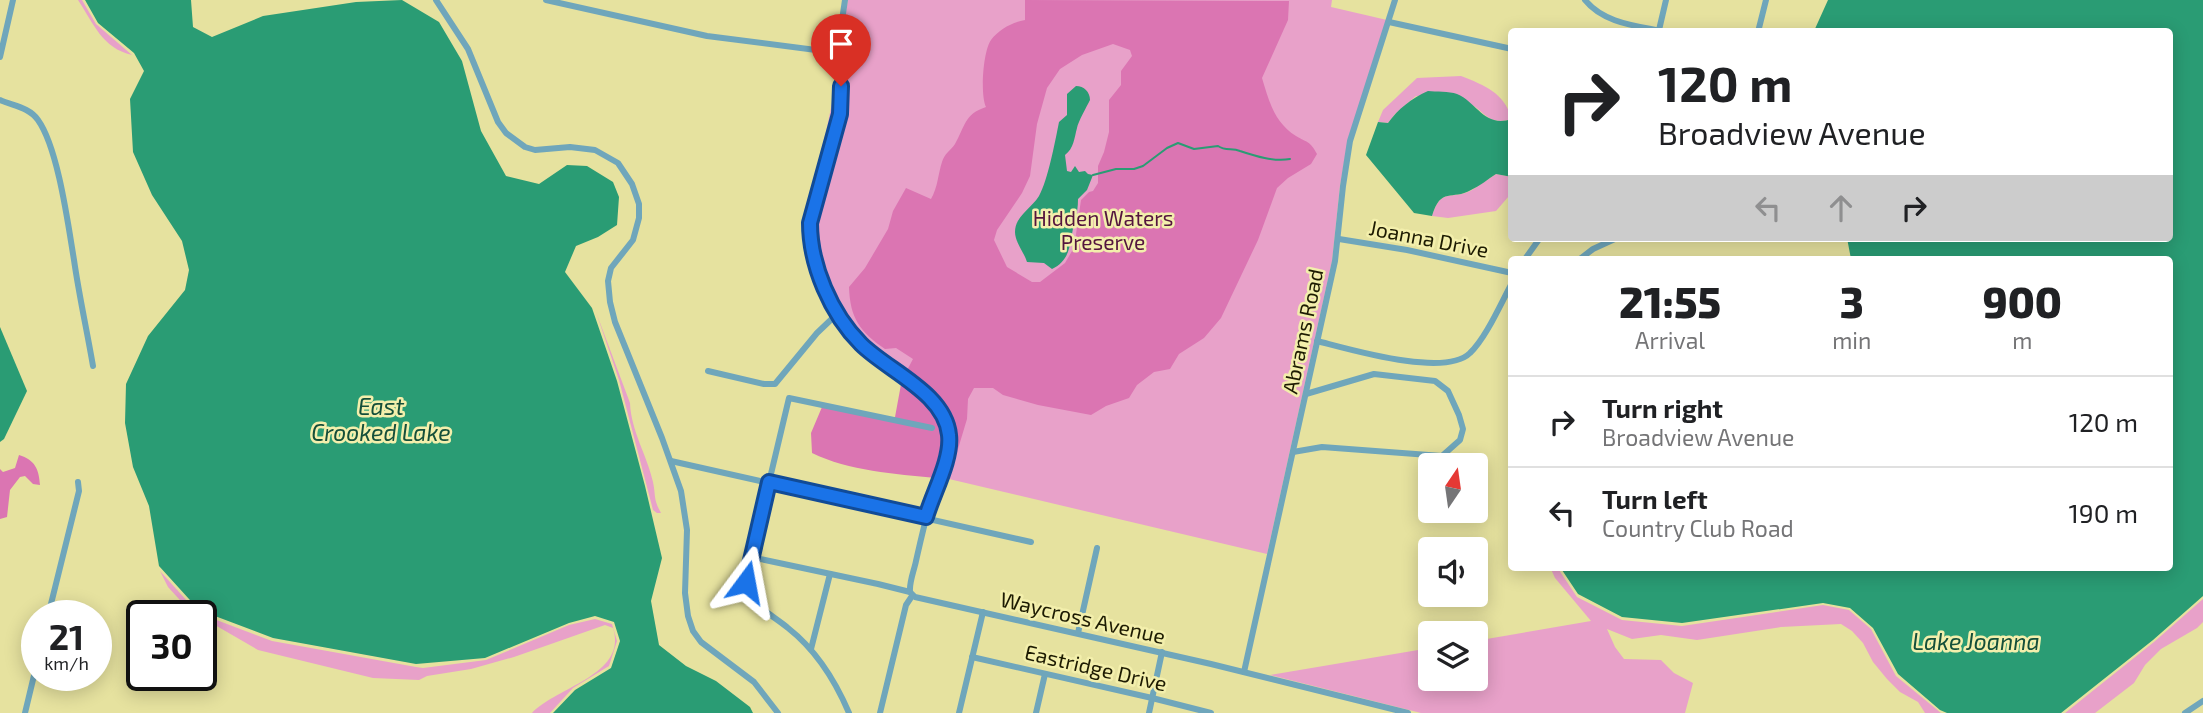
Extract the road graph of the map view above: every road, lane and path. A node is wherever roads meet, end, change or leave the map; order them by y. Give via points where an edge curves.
1 (13, 0) edge
2 (436, 0) edge
3 (546, 0) edge
4 (845, 0) edge
5 (1395, 0) edge
6 (1585, 0) edge
7 (1666, 0) edge
8 (1766, 0) edge
9 (1390, 22) junction
10 (1651, 28) edge
11 (1663, 28) edge
12 (1759, 28) edge
13 (1508, 48) edge
14 (839, 53) junction
15 (0, 57) edge
16 (0, 100) edge
17 (1339, 239) junction
18 (1606, 242) edge
19 (1584, 256) edge
20 (1508, 272) edge
21 (1508, 290) edge
22 (838, 313) junction
23 (1317, 341) junction
24 (93, 366) dead end
25 (708, 371) dead end
26 (1306, 394) junction
27 (932, 428) dead end
28 (1293, 452) junction
29 (671, 461) junction
30 (78, 482) dead end
31 (769, 482) junction
32 (926, 517) junction
33 (1031, 541) dead end
34 (1097, 548) dead end
35 (751, 557) junction
36 (830, 574) junction
37 (911, 594) junction
38 (52, 600) edge
39 (983, 612) junction
40 (1078, 633) junction
41 (811, 649) junction
42 (1162, 652) junction
43 (972, 657) junction
44 (1244, 671) junction
45 (1045, 674) junction
46 (30, 691) edge
47 (1152, 698) junction
48 (2203, 701) edge
49 (1385, 710) edge
50 (25, 713) edge
51 (778, 713) edge
52 (849, 713) edge
53 (880, 713) edge
54 (959, 713) edge
55 (1036, 713) edge
56 (1149, 713) edge
57 (1211, 713) edge
58 (1408, 713) edge
59 (2185, 713) edge

1 - 15 street
2 - 29 street via 468,49 506,133 535,150 595,150 618,163 632,184 639,218 633,240 611,268 610,302
3 - 14 street via 707,36
4 - 14 street
5 - 9 street, Abrams Road
6 - 10 street via 1604,16
7 - 11 street
8 - 12 street
9 - 13 street
9 - 17 street, Abrams Road via 1350,141
14 - 22 street via 840,114 810,223 815,259
16 - 24 street via 33,114 50,145
17 - 20 street, Joanna Drive
17 - 23 street, Abrams Road
18 - 19 street
21 - 23 street via 1466,357 1427,365
22 - 25 street via 775,384
22 - 32 street via 863,346 926,395 945,418 948,450
23 - 26 street, Abrams Road
26 - 28 street, Abrams Road
26 - 28 street via 1367,374 1428,379 1446,388 1462,422 1462,435 1442,456 1322,447
27 - 31 street via 789,398
28 - 44 street, Abrams Road
29 - 31 street
29 - 51 street via 685,510 685,593 693,631 754,682
30 - 38 street
31 - 32 street
31 - 35 street
32 - 33 street
32 - 37 street
34 - 40 street
35 - 36 street, Waycross Avenue
35 - 41 street via 748,593
36 - 37 street, Waycross Avenue
36 - 41 street
37 - 39 street, Waycross Avenue
37 - 53 street
39 - 40 street, Waycross Avenue
39 - 43 street
40 - 42 street, Waycross Avenue
41 - 52 street via 838,687
42 - 44 street, Waycross Avenue
42 - 47 street
43 - 45 street, Eastridge Drive
43 - 54 street
44 - 49 street, Waycross Avenue
45 - 47 street, Eastridge Drive
45 - 55 street
46 - 50 street
47 - 56 street
47 - 57 street, Eastridge Drive
48 - 59 street
49 - 58 street, Waycross Avenue

